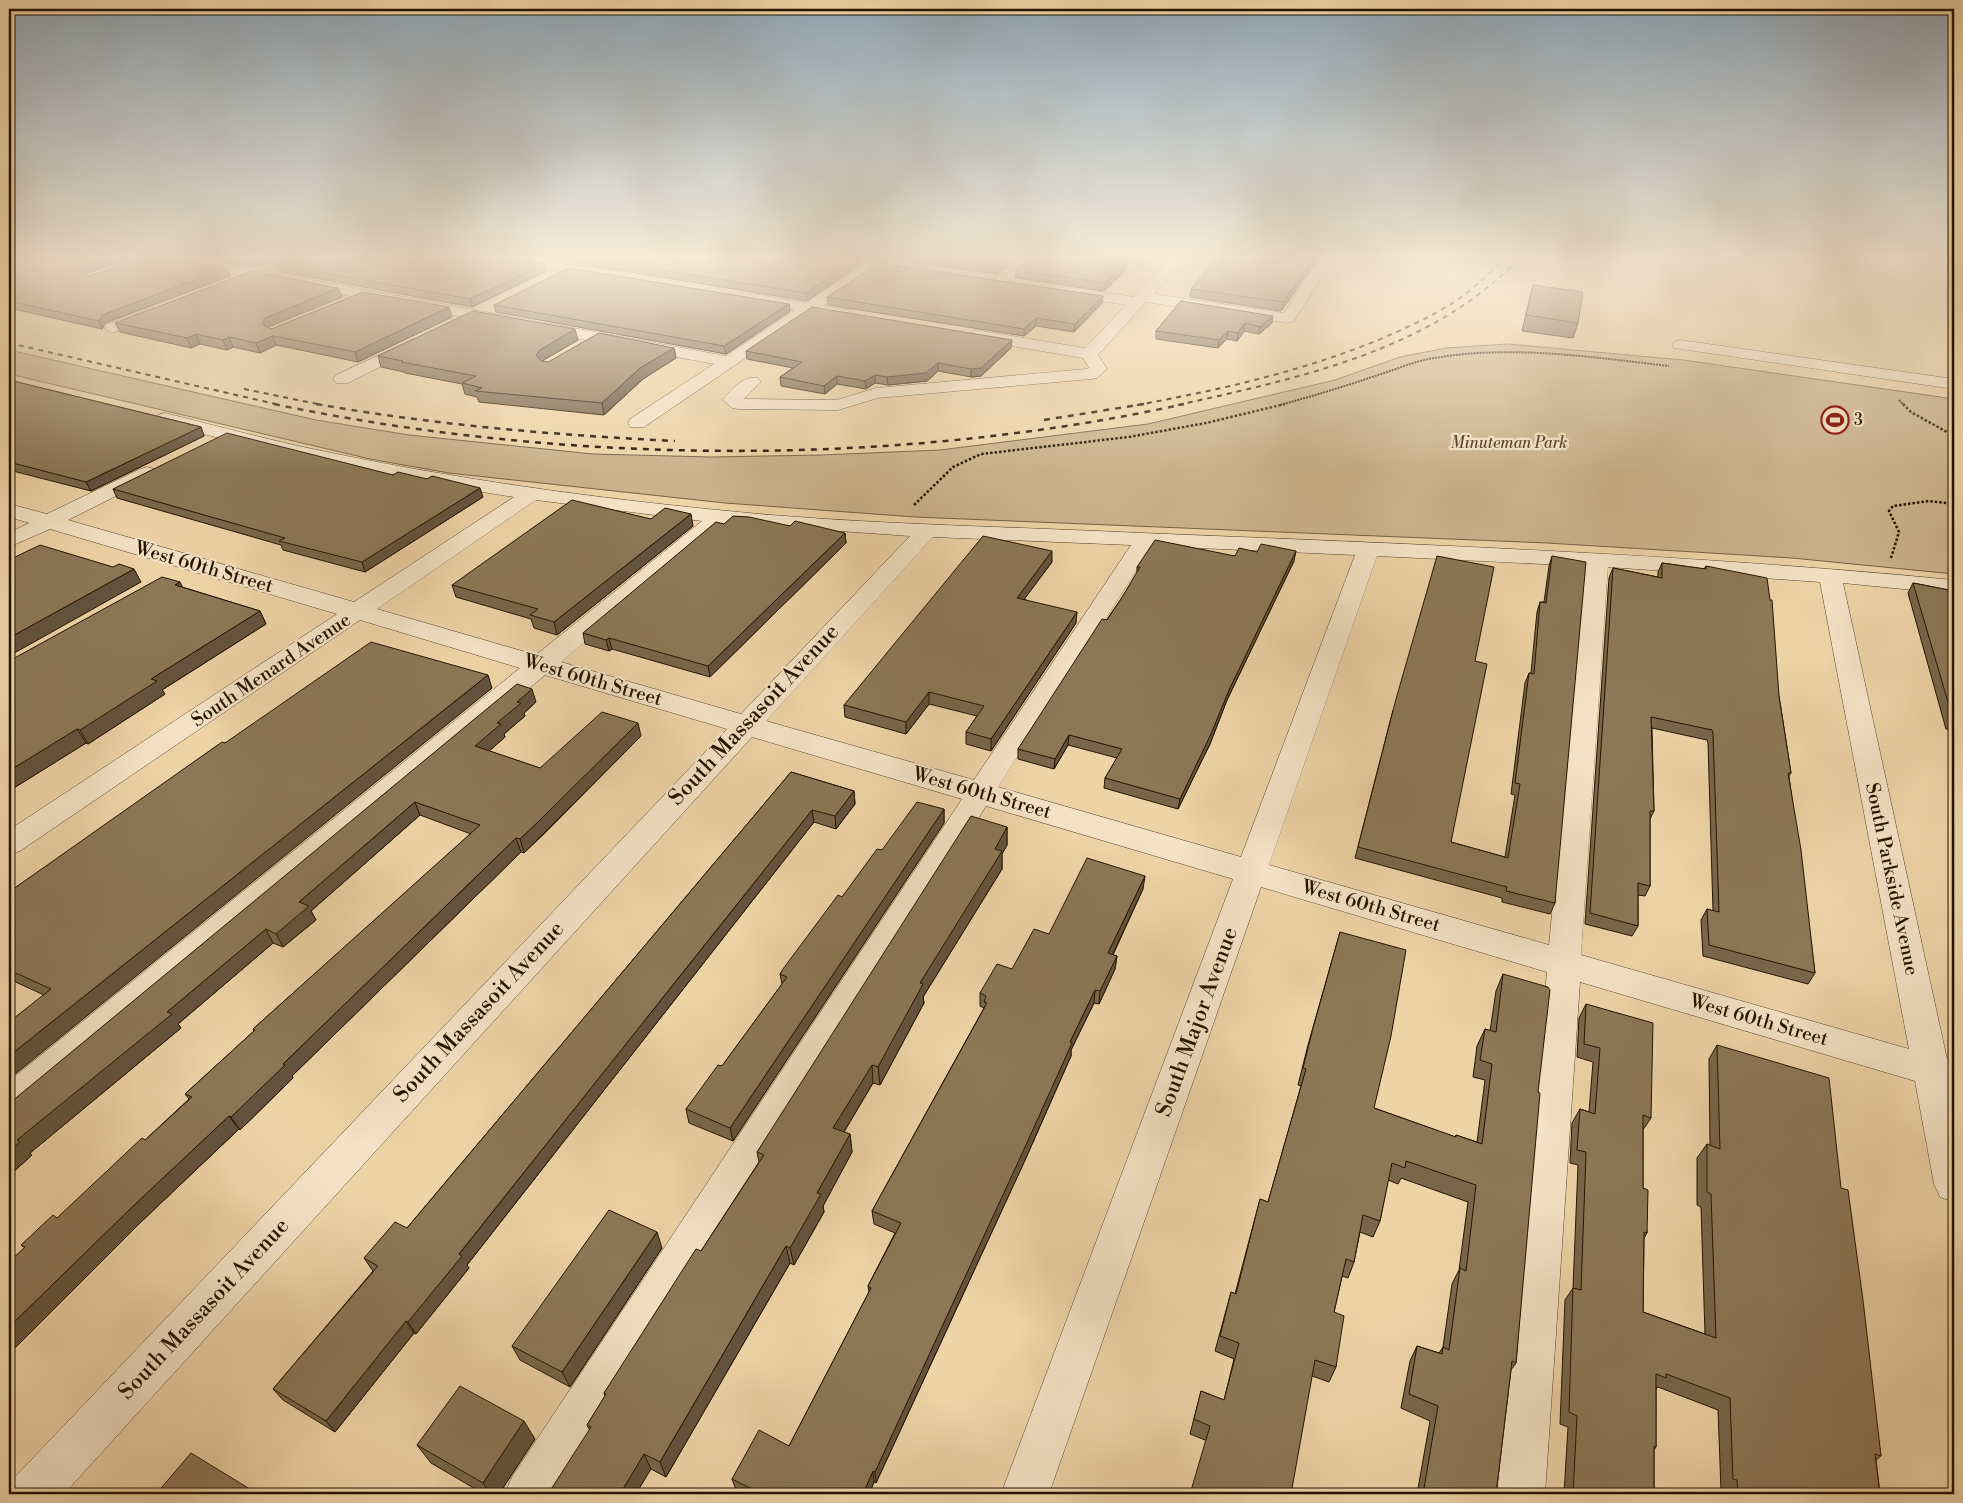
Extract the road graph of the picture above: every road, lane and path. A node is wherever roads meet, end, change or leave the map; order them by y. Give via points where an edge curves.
1 (565, 330) edge
2 (775, 330) edge
3 (1112, 330) edge
4 (955, 332) edge
5 (431, 336) edge
6 (598, 336) junction
7 (1680, 345) dead end
8 (574, 351) edge
9 (1089, 354) junction
10 (728, 361) junction
11 (1672, 366) dead end
12 (342, 379) dead end
13 (752, 382) dead end
14 (1954, 384) edge
15 (1906, 399) dead end
16 (151, 416) edge
17 (636, 423) dead end
18 (227, 434) junction
19 (1954, 436) edge
20 (202, 447) edge
21 (167, 464) edge
22 (532, 494) junction
23 (1954, 504) edge
24 (910, 509) dead end
25 (9, 510) edge
26 (720, 516) junction
27 (49, 522) junction
28 (926, 531) junction
29 (1145, 540) junction
30 (9, 541) edge
31 (1368, 550) junction
32 (1597, 560) junction
33 (193, 564) junction
34 (1888, 565) dead end
35 (1830, 575) junction
36 (168, 578) edge
37 (1954, 587) edge
38 (357, 612) junction
39 (539, 665) junction
40 (745, 725) junction
41 (980, 792) junction
42 (9, 844) edge
43 (1252, 871) junction
44 (1563, 962) junction
45 (1943, 1073) edge
46 (9, 1103) edge
47 (1954, 1184) edge
48 (32, 1494) edge
49 (529, 1494) edge
50 (1025, 1494) edge
51 (1521, 1494) edge

1 - 6 street
2 - 10 street
3 - 9 street
4 - 9 street
5 - 12 street
6 - 8 street
6 - 10 street
7 - 14 street
9 - 13 street via 1098,369 1091,374 876,393 838,404 738,404 732,400
10 - 17 street
11 - 24 path via 1515,352 1428,359 1319,395 1223,420 1128,437 981,454 952,467
15 - 19 path via 1897,398 1911,412
16 - 18 street
18 - 20 street
18 - 22 street via 330,458
21 - 27 street
22 - 26 street
22 - 38 street, South Menard Avenue
23 - 34 path via 1929,501 1893,506 1889,511 1890,517 1899,532
25 - 27 street, West 60th Street
26 - 28 street
26 - 39 street
27 - 30 street
27 - 33 street, West 60th Street
28 - 29 street
28 - 40 street, South Massasoit Avenue
29 - 31 street
29 - 41 street
31 - 32 street
31 - 43 street, South Major Avenue
32 - 35 street
32 - 44 street
33 - 36 street
33 - 38 street, West 60th Street
35 - 37 street
35 - 45 street, South Parkside Avenue
38 - 39 street, West 60th Street
38 - 42 street, South Menard Avenue
39 - 40 street, West 60th Street
39 - 46 street
40 - 41 street, West 60th Street
40 - 48 street, South Massasoit Avenue
41 - 43 street, West 60th Street
41 - 49 street
43 - 44 street, West 60th Street
43 - 50 street, South Major Avenue
44 - 45 street, West 60th Street
44 - 51 street
45 - 47 street, South Parkside Avenue

